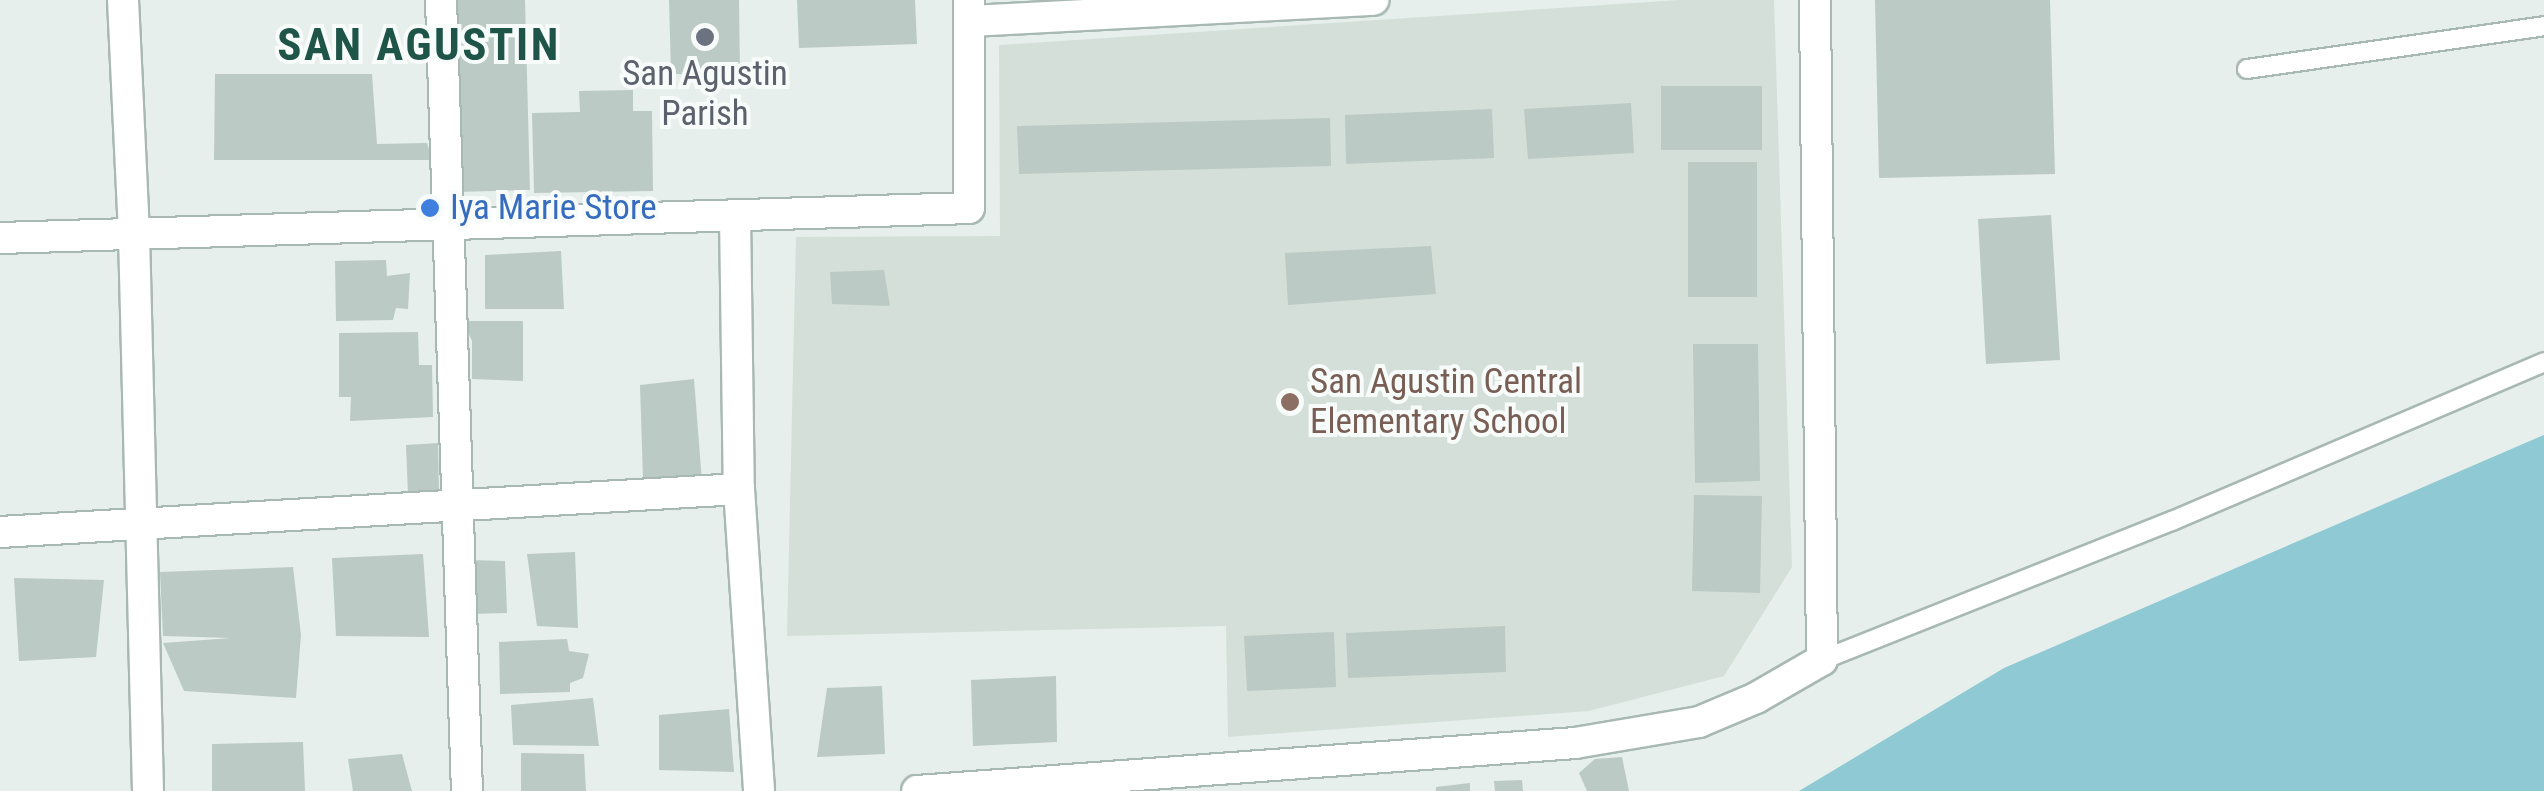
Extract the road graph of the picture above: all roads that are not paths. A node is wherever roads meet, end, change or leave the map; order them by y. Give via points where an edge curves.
1 (123, 0) edge
2 (442, 0) edge
3 (1373, 0) edge
4 (1815, 0) edge
5 (1264, 3) edge
6 (970, 10) edge
7 (2544, 26) edge
8 (2247, 69) dead end
9 (735, 215) junction
10 (447, 224) junction
11 (134, 234) junction
12 (0, 238) edge
13 (2544, 362) edge
14 (738, 489) junction
15 (458, 505) junction
16 (140, 524) junction
17 (0, 532) edge
18 (1822, 660) junction
19 (988, 788) edge
20 (148, 791) edge
21 (467, 791) edge
22 (760, 791) edge
23 (918, 791) edge

1 - 11 street
2 - 10 street
3 - 5 street
4 - 18 street
5 - 6 street
6 - 9 street via 968,208
7 - 8 lane
9 - 10 street
9 - 14 street
10 - 11 street
10 - 15 street
11 - 12 street
11 - 16 street
13 - 18 lane via 2172,522
14 - 15 street
14 - 22 street
15 - 16 street
15 - 21 street
16 - 17 street
16 - 20 street
18 - 19 street via 1699,722 1574,743
19 - 23 street

